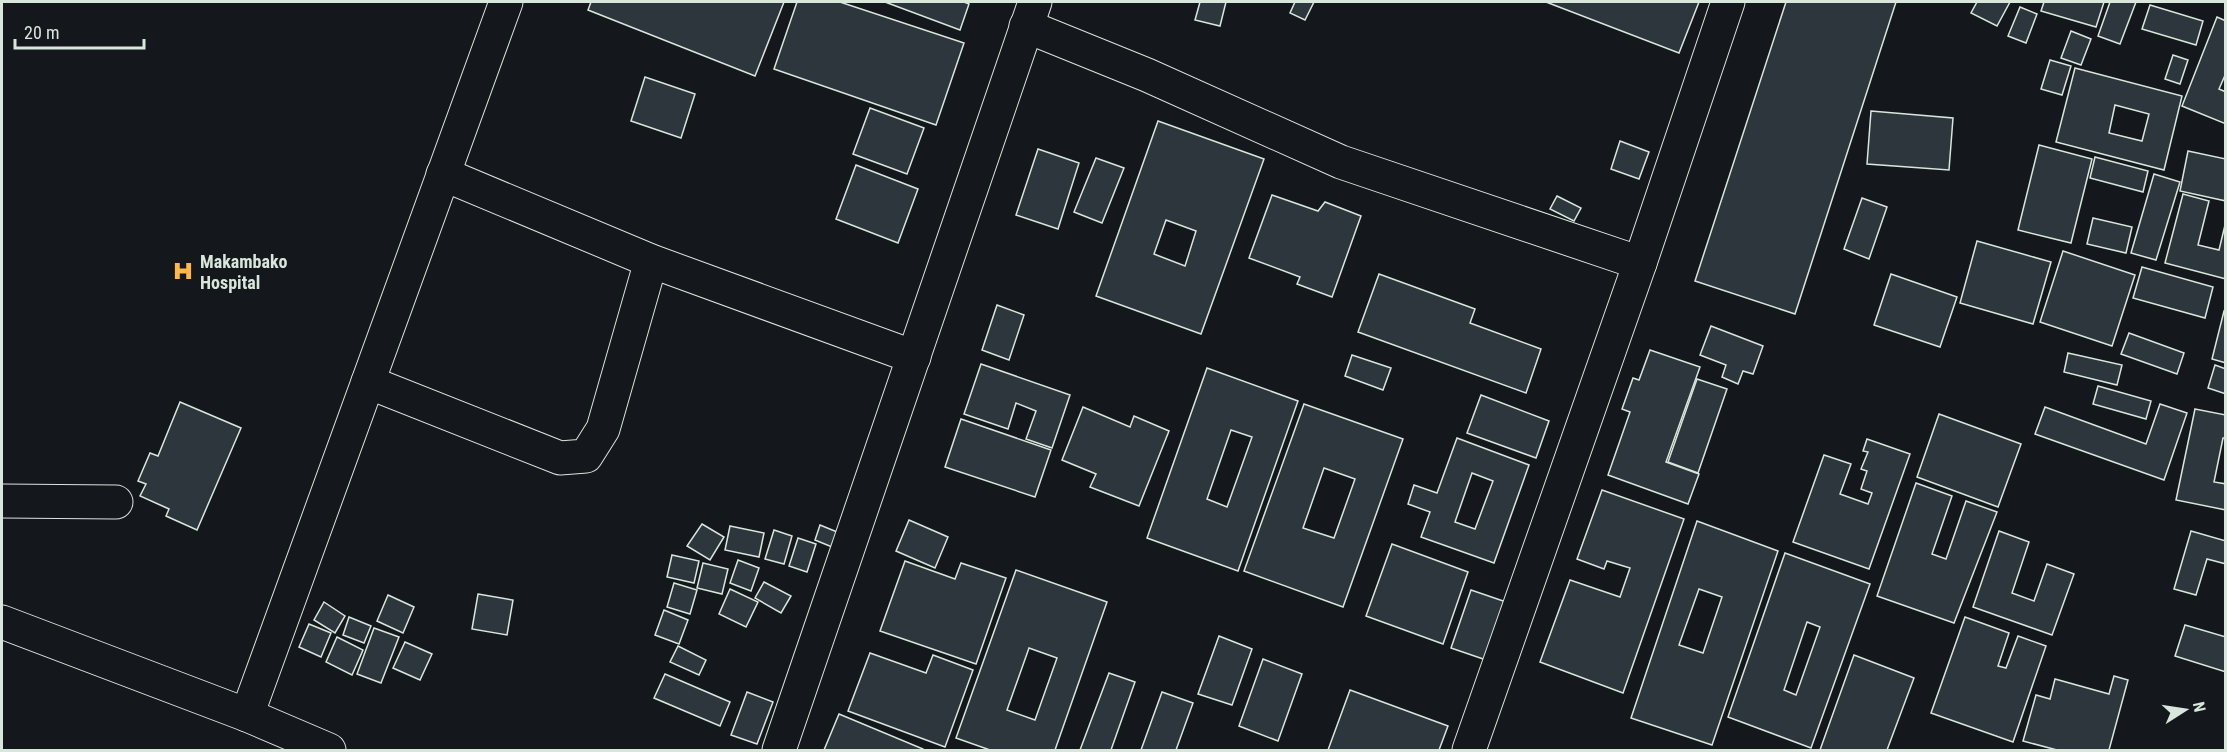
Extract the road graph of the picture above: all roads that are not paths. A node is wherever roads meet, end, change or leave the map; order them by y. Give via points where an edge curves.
1 (506, 2) edge
2 (1728, 2) edge
3 (1030, 14) edge
4 (443, 174) junction
5 (651, 261) junction
6 (1640, 263) junction
7 (914, 357) junction
8 (368, 382) junction
9 (2, 501) edge
10 (116, 501) dead end
11 (2, 622) edge
12 (247, 715) junction
13 (329, 750) edge
14 (779, 750) edge
15 (1469, 750) edge

1 - 4 street
2 - 6 street
3 - 6 street via 1147,75 1341,162
3 - 7 street
4 - 5 street
4 - 8 street
5 - 7 street
5 - 8 street via 603,429 586,456 560,458
6 - 15 street
7 - 14 street
8 - 12 street
9 - 10 street
11 - 12 street
12 - 13 street

